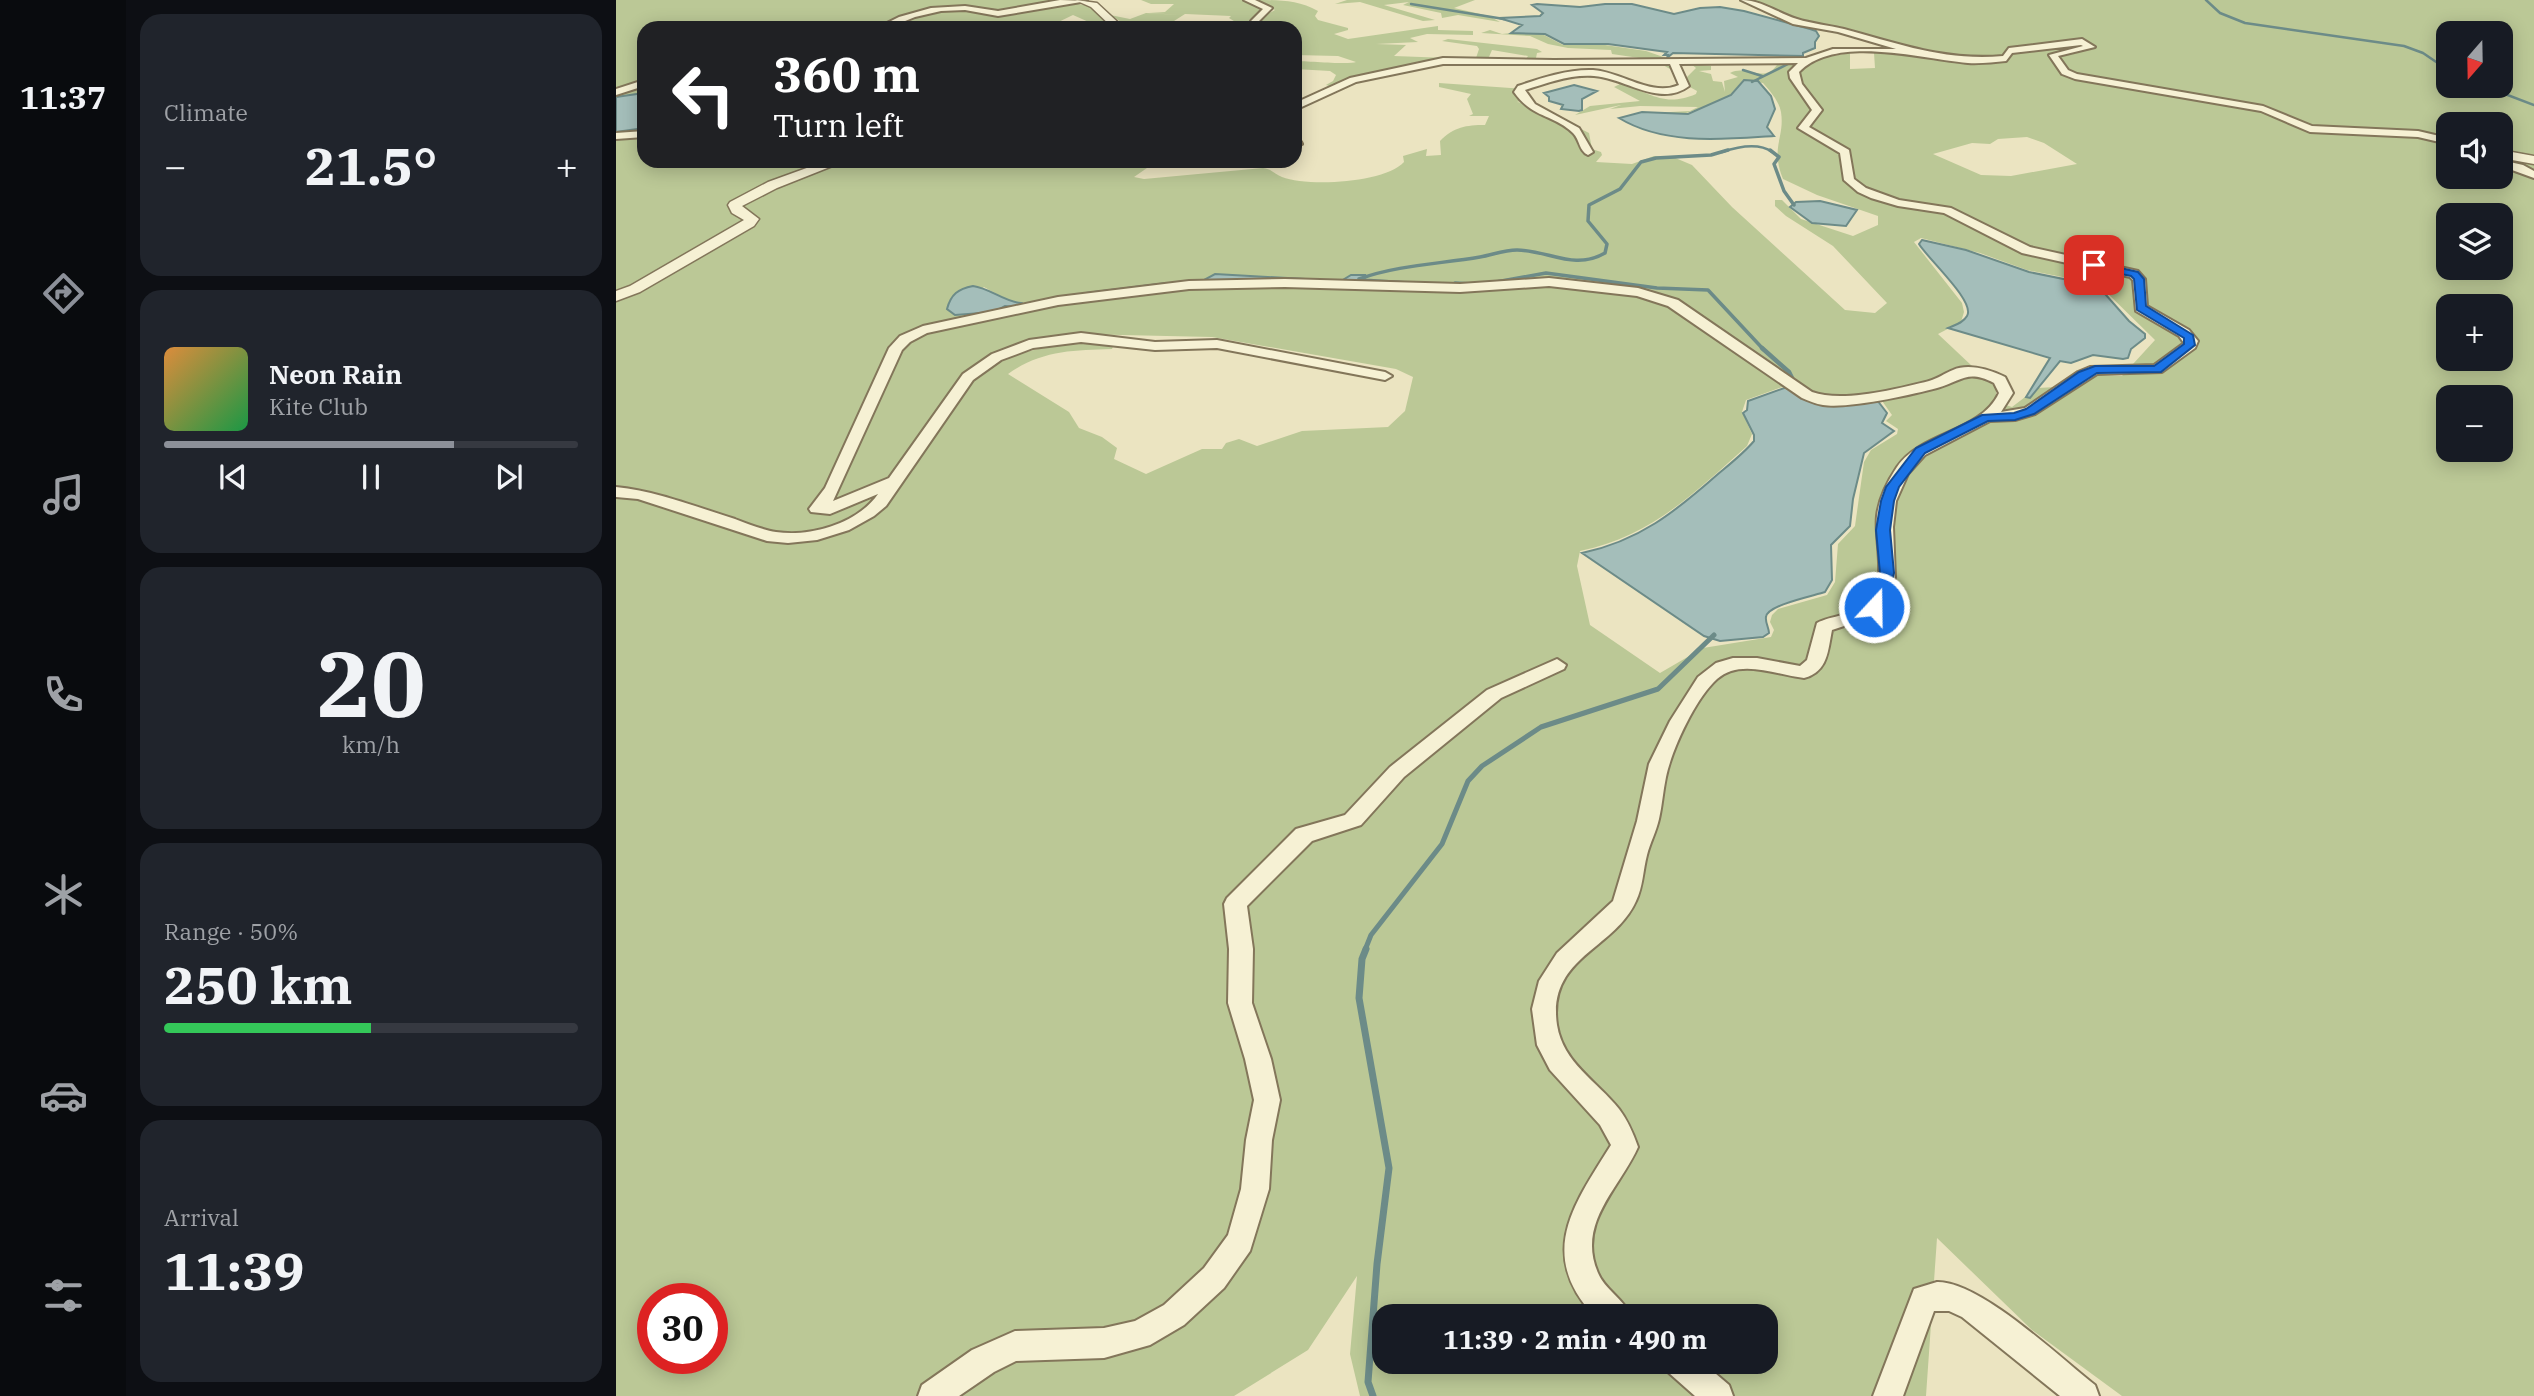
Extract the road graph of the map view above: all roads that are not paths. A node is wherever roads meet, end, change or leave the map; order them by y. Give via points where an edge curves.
1 (1158, 0) edge
2 (1172, 0) edge
3 (1248, 0) edge
4 (1745, 0) edge
5 (1054, 1) edge
6 (1082, 1) edge
7 (894, 21) edge
8 (1111, 21) edge
9 (1255, 21) edge
10 (1916, 52) junction
11 (1805, 60) junction
12 (1676, 61) junction
13 (637, 85) edge
14 (616, 92) edge
15 (1302, 104) edge
16 (637, 134) edge
17 (616, 135) edge
18 (2436, 139) edge
19 (1588, 152) dead end
20 (2513, 156) edge
21 (2534, 160) edge
22 (2513, 166) edge
23 (816, 168) edge
24 (2534, 175) edge
25 (616, 296) edge
26 (1385, 376) dead end
27 (1986, 417) junction
28 (894, 482) junction
29 (616, 492) edge
30 (1557, 665) dead end
31 (1603, 1304) edge
32 (1693, 1374) edge
33 (933, 1396) edge
34 (1718, 1396) edge
35 (1888, 1396) edge
36 (2084, 1396) edge

1 - 2 street
3 - 9 street via 1268,8
4 - 10 street via 1796,22
5 - 6 street
5 - 7 street via 1004,13 964,8 925,11
6 - 8 street
10 - 11 street via 1838,51
10 - 18 street via 1981,61 2002,59 2009,51 2082,42 2091,47 2053,55 2065,72 2075,76 2269,110 2310,129
11 - 12 street
11 - 27 street via 1794,76 1817,110 1803,128 1847,154 1849,180 1854,186 1889,201 1947,210 2026,250 2134,274 2139,279 2141,308 2191,341 2157,369 2095,370 2030,411
12 - 15 street via 1443,61 1353,80
12 - 19 street via 1674,67 1684,86 1678,90 1660,91 1594,73 1521,88 1519,92 1532,109 1573,128
13 - 14 street
16 - 17 street
20 - 21 street
22 - 24 street
23 - 25 street via 752,193 735,205 752,219 749,223
26 - 28 street via 1217,344 1164,346 1098,338 1027,344 1000,354 968,377
27 - 28 street via 2001,405 2006,393 2000,380 1982,372 1960,372 1935,384 1823,401 1807,395 1685,309 1638,292 1549,282 1460,288 1189,285 1058,301 934,327 905,339 896,348 833,488 817,509 824,511
27 - 31 street via 1934,441 1909,462 1886,508 1887,573 1882,598 1863,614 1823,627 1819,655 1811,668 1804,672 1759,664 1725,665 1694,693 1660,763 1623,905 1569,954 1552,976 1544,1001 1545,1029 1558,1062 1613,1121 1625,1147 1582,1214 1577,1239 1594,1295
28 - 29 street via 880,503 852,524 792,538 773,537 640,494
30 - 33 street via 1494,694 1397,772 1353,820 1304,835 1235,904 1241,949 1240,1003 1267,1100 1255,1189 1240,1241 1214,1279 1174,1315 1140,1335 1104,1343 1015,1346 983,1361
32 - 34 street
35 - 36 street via 1916,1314 1924,1299 1941,1294 1972,1307

